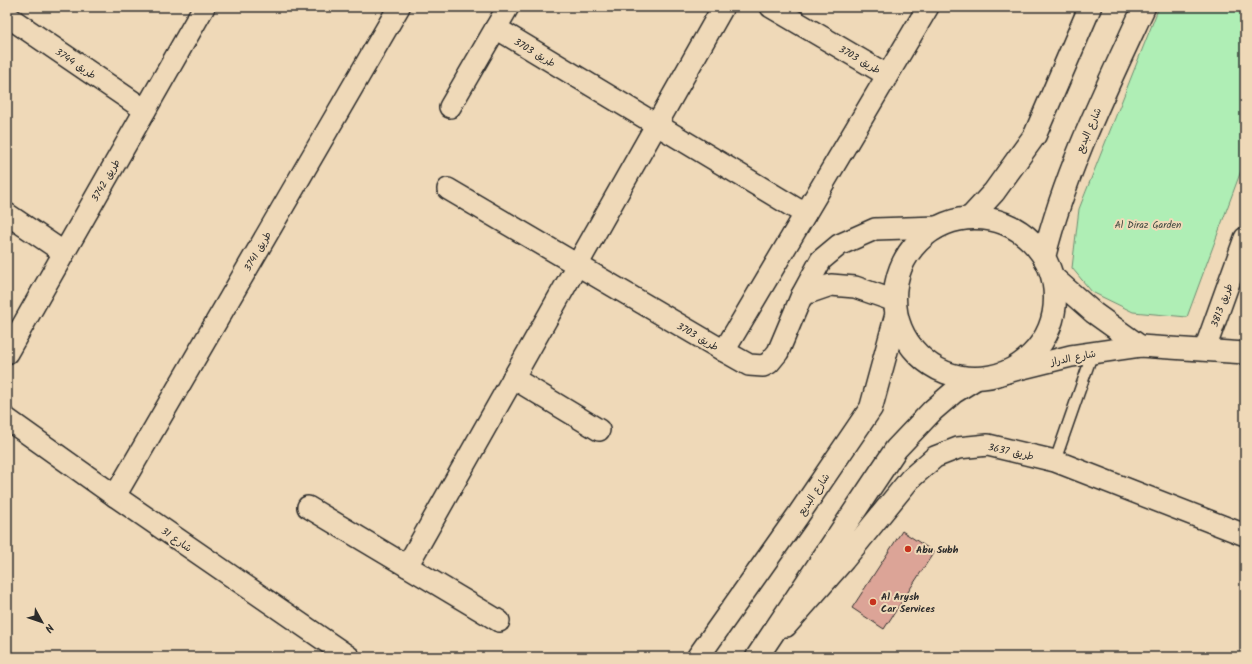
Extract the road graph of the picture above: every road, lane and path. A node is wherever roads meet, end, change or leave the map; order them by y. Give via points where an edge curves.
1 (204, 7) edge
2 (400, 7) edge
3 (508, 7) edge
4 (723, 7) edge
5 (771, 7) edge
6 (928, 7) edge
7 (1090, 7) edge
8 (1144, 7) edge
9 (7, 16) edge
10 (496, 28) junction
11 (887, 75) junction
12 (450, 108) dead end
13 (145, 110) junction
14 (656, 125) junction
15 (448, 189) dead end
16 (7, 214) edge
17 (805, 214) junction
18 (970, 218) junction
19 (938, 227) junction
20 (1245, 238) edge
21 (63, 252) junction
22 (577, 265) junction
23 (1048, 266) junction
24 (802, 295) junction
25 (895, 308) junction
26 (1140, 346) junction
27 (1205, 349) junction
28 (724, 351) junction
29 (1093, 352) junction
30 (7, 353) edge
31 (1245, 353) edge
32 (1007, 372) junction
33 (513, 378) junction
34 (974, 379) junction
35 (7, 419) edge
36 (599, 430) dead end
37 (1055, 461) junction
38 (115, 496) junction
39 (308, 507) dead end
40 (1245, 535) edge
41 (407, 566) junction
42 (499, 621) dead end
43 (349, 657) edge
44 (698, 657) edge
45 (759, 657) edge

1 - 13 street, طريق 3742
2 - 38 street, طريق 3741
3 - 10 street
4 - 14 street
5 - 11 street, طريق 3703
6 - 11 street, طريق 3703
7 - 18 main road via 1035,135 994,192
8 - 23 main road, شارع البديع via 1078,152 1054,218
9 - 13 street, طريق 3744
10 - 12 street
10 - 14 street, طريق 3703
11 - 17 street, طريق 3703
13 - 21 street, طريق 3742
14 - 17 street, طريق 3703
14 - 22 street
15 - 22 street, طريق 3703
16 - 21 street
17 - 28 street, طريق 3703
18 - 19 main road, شارع البديع via 959,219
18 - 23 main road, شارع البديع via 1000,222 1013,227 1025,235
19 - 24 street via 875,229 839,244 821,260
19 - 25 main road, شارع البديع via 925,235 906,258 896,286
20 - 27 street, طريق 3813
21 - 30 street, طريق 3742
22 - 28 street, طريق 3703
22 - 33 street
23 - 26 street via 1094,313
23 - 32 main road via 1055,298 1051,325 1034,353
24 - 25 street via 832,285 855,287
24 - 28 street via 778,352 769,363 763,366 749,365
25 - 34 main road via 901,330 918,356 944,373
25 - 44 main road, شارع البديع via 871,408 800,514
26 - 27 street, شارع الدراز
26 - 29 street, شارع الدراز
27 - 31 street, شارع الدراز
29 - 32 street, شارع الدراز
29 - 37 lane
32 - 34 main road
33 - 36 street
33 - 41 street
34 - 45 main road via 932,410 896,449
35 - 38 street, شارع 31
37 - 40 street, طريق 3637
37 - 45 street, طريق 3637 via 988,445 958,448 935,457 910,479 844,560
38 - 43 street, شارع 31
39 - 41 street
41 - 42 street

